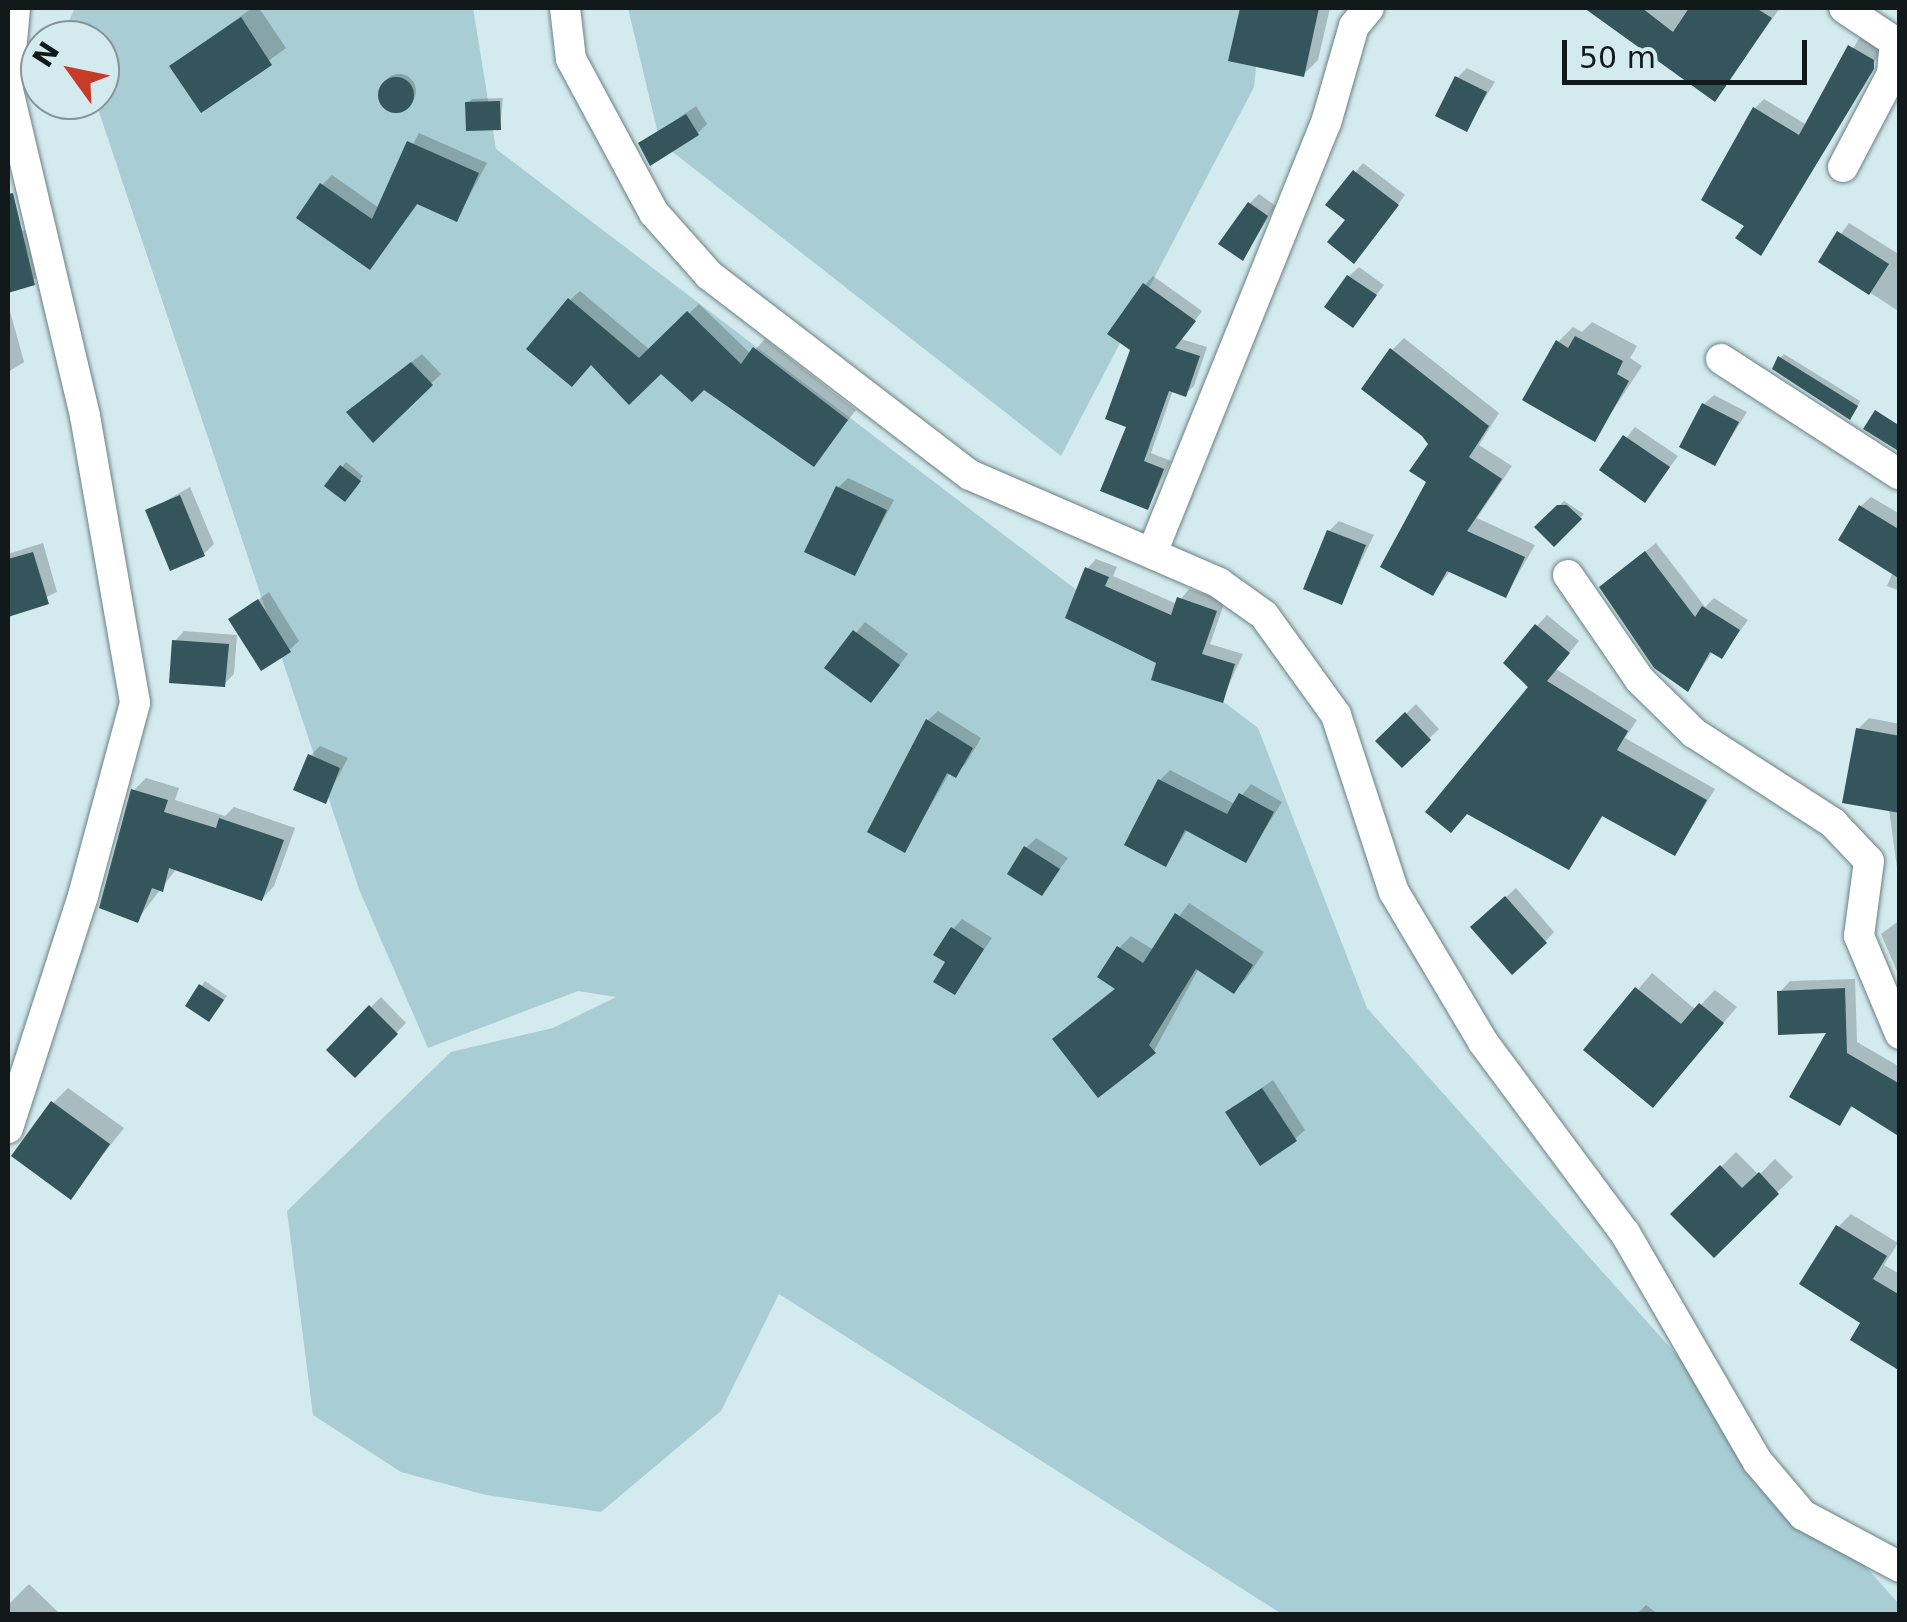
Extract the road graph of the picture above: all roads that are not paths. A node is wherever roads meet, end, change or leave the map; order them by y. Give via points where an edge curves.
1 (15, 8) edge
2 (565, 8) edge
3 (1369, 8) edge
4 (1844, 8) edge
5 (8, 88) edge
6 (1843, 168) dead end
7 (1721, 358) dead end
8 (1900, 474) edge
9 (1152, 552) junction
10 (1568, 575) dead end
11 (1900, 1034) edge
12 (8, 1128) edge
13 (1900, 1567) edge

1 - 5 street
2 - 9 street via 571,59 654,213 709,275 970,474
3 - 9 street via 1354,26 1326,123
4 - 6 street via 1894,42 1892,74
5 - 12 street via 85,416 134,702 82,896
7 - 8 street
9 - 13 street via 1219,583 1274,630 1336,715 1394,892 1483,1042 1624,1233 1758,1462 1803,1515
10 - 11 street via 1640,680 1694,733 1833,823 1869,861 1858,936

